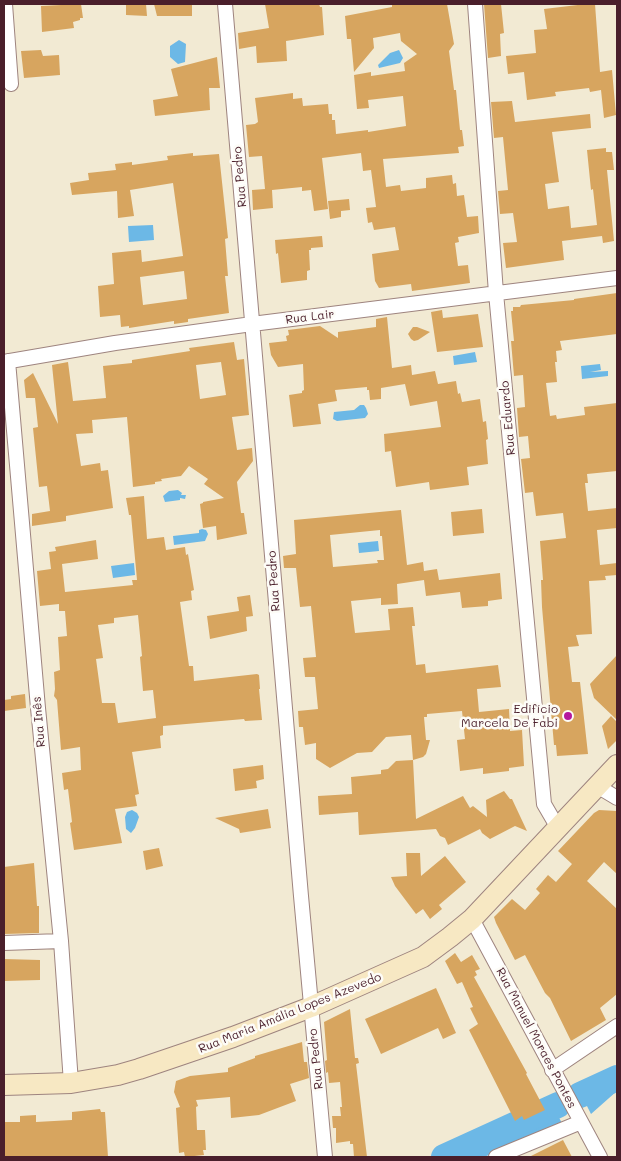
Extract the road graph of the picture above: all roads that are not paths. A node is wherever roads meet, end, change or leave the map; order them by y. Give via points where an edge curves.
1 (5, 4) edge
2 (224, 4) edge
3 (475, 4) edge
4 (11, 84) dead end
5 (617, 278) edge
6 (496, 293) junction
7 (252, 324) junction
8 (6, 362) edge
9 (617, 765) edge
10 (597, 786) junction
11 (617, 798) edge
12 (558, 828) junction
13 (472, 919) junction
14 (61, 941) junction
15 (4, 943) edge
16 (311, 1007) junction
17 (617, 1026) edge
18 (552, 1070) junction
19 (71, 1082) junction
20 (4, 1085) edge
21 (581, 1122) junction
22 (325, 1157) edge
23 (496, 1157) edge
24 (600, 1157) edge

1 - 4 street
2 - 7 street, Rua Pedro
3 - 6 street, Rua Eduardo
5 - 6 street, Rua Lair
6 - 7 street, Rua Lair
6 - 12 street, Rua Eduardo via 544,804
7 - 8 street, Rua Lair
7 - 16 street, Rua Pedro
8 - 14 street, Rua Inês
9 - 10 main road, Rua Maria Amália Lopes Azevedo
10 - 11 street
10 - 12 main road, Rua Maria Amália Lopes Azevedo
12 - 13 main road, Rua Maria Amália Lopes Azevedo
13 - 16 main road, Rua Maria Amália Lopes Azevedo via 422,957
13 - 18 street, Rua Manuel Moraes Pontes
14 - 15 street
14 - 19 street, Rua Inês
16 - 19 main road, Rua Maria Amália Lopes Azevedo via 149,1066 118,1075
16 - 22 street, Rua Pedro
17 - 18 street
18 - 21 street, Rua Manuel Moraes Pontes
19 - 20 main road, Rua Maria Amália Lopes Azevedo
21 - 23 street
21 - 24 street, Rua Manuel Moraes Pontes

